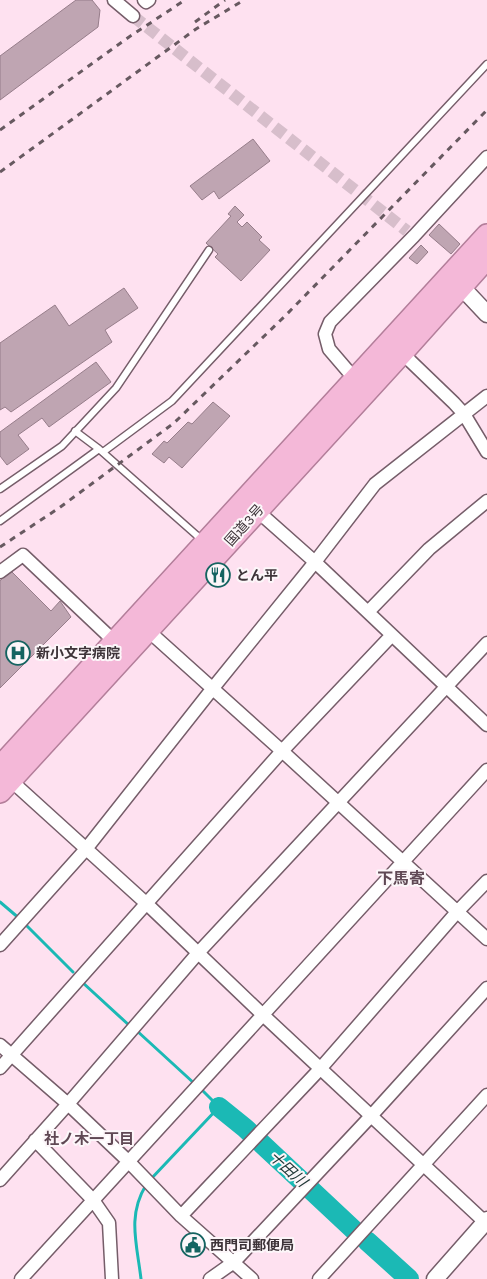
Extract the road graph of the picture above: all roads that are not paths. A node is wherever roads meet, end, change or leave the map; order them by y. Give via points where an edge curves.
1 (114, 0) edge
2 (144, 0) edge
3 (149, 0) edge
4 (133, 16) tunnel mouth
5 (487, 64) edge
6 (487, 157) edge
7 (487, 236) edge
8 (209, 250) dead end
9 (487, 258) edge
10 (456, 281) junction
11 (487, 314) edge
12 (402, 353) junction
13 (361, 385) junction
14 (487, 396) edge
15 (464, 414) junction
16 (75, 431) junction
17 (101, 450) junction
18 (487, 452) edge
19 (0, 489) edge
20 (487, 501) edge
21 (251, 505) junction
22 (0, 521) edge
23 (205, 543) junction
24 (315, 562) junction
25 (0, 572) edge
26 (368, 612) junction
27 (142, 625) junction
28 (392, 635) junction
29 (115, 642) junction
30 (487, 643) edge
31 (446, 685) junction
32 (213, 688) junction
33 (487, 725) edge
34 (282, 751) junction
35 (487, 770) edge
36 (3, 777) edge
37 (338, 803) junction
38 (86, 849) junction
39 (403, 862) junction
40 (487, 881) edge
41 (147, 904) junction
42 (457, 912) junction
43 (487, 939) edge
44 (0, 945) edge
45 (198, 953) junction
46 (487, 988) edge
47 (264, 1015) junction
48 (0, 1045) edge
49 (11, 1056) junction
50 (0, 1068) edge
51 (320, 1068) junction
52 (487, 1095) edge
53 (68, 1104) junction
54 (372, 1116) junction
55 (35, 1140) junction
56 (128, 1161) junction
57 (424, 1165) junction
58 (0, 1180) edge
59 (93, 1200) junction
60 (181, 1216) junction
61 (486, 1222) edge
62 (234, 1262) junction
63 (21, 1279) edge
64 (112, 1279) edge
65 (210, 1279) edge
66 (252, 1279) edge
67 (319, 1279) edge
68 (435, 1279) edge

1 - 4 street
2 - 3 street
5 - 17 lane via 172,400
6 - 13 street via 330,322 325,334 328,349
7 - 10 highway, 国道3号
8 - 16 lane via 116,388
9 - 10 highway, 国道3号
10 - 11 street
10 - 12 highway, 国道3号
10 - 13 highway, 国道3号
12 - 13 highway, 国道3号
12 - 15 street
13 - 21 highway, 国道3号
14 - 15 street
15 - 18 street
15 - 24 street via 375,484
16 - 17 lane
16 - 19 lane via 62,446
17 - 22 lane
17 - 23 lane
20 - 26 street via 430,549
21 - 23 highway, 国道3号
21 - 24 street
21 - 27 highway, 国道3号
23 - 27 highway, 国道3号
24 - 26 street
24 - 32 street
25 - 29 street via 22,555
26 - 28 street
27 - 29 highway, 国道3号
27 - 32 street
27 - 36 highway, 国道3号
28 - 31 street
28 - 34 street
29 - 36 highway, 国道3号
30 - 31 street
31 - 33 street
31 - 37 street
32 - 34 street
32 - 38 street
34 - 37 street
34 - 41 street
35 - 39 street
36 - 38 street
37 - 39 street
37 - 45 street
38 - 41 street
38 - 44 street
39 - 42 street
39 - 47 street
40 - 42 street
41 - 45 street
41 - 49 street
42 - 43 street
42 - 51 street
45 - 47 street
45 - 53 street
46 - 54 street
47 - 51 street
47 - 56 street
48 - 49 street
49 - 50 street
49 - 53 street
51 - 54 street
51 - 60 street
52 - 57 street
53 - 55 street
53 - 56 street
54 - 57 street
54 - 62 street
55 - 58 street
55 - 59 street
56 - 59 street
56 - 60 street
57 - 61 street
57 - 67 street
59 - 63 street
59 - 64 street via 109,1223
60 - 62 street
61 - 68 street
62 - 65 street
62 - 66 street

